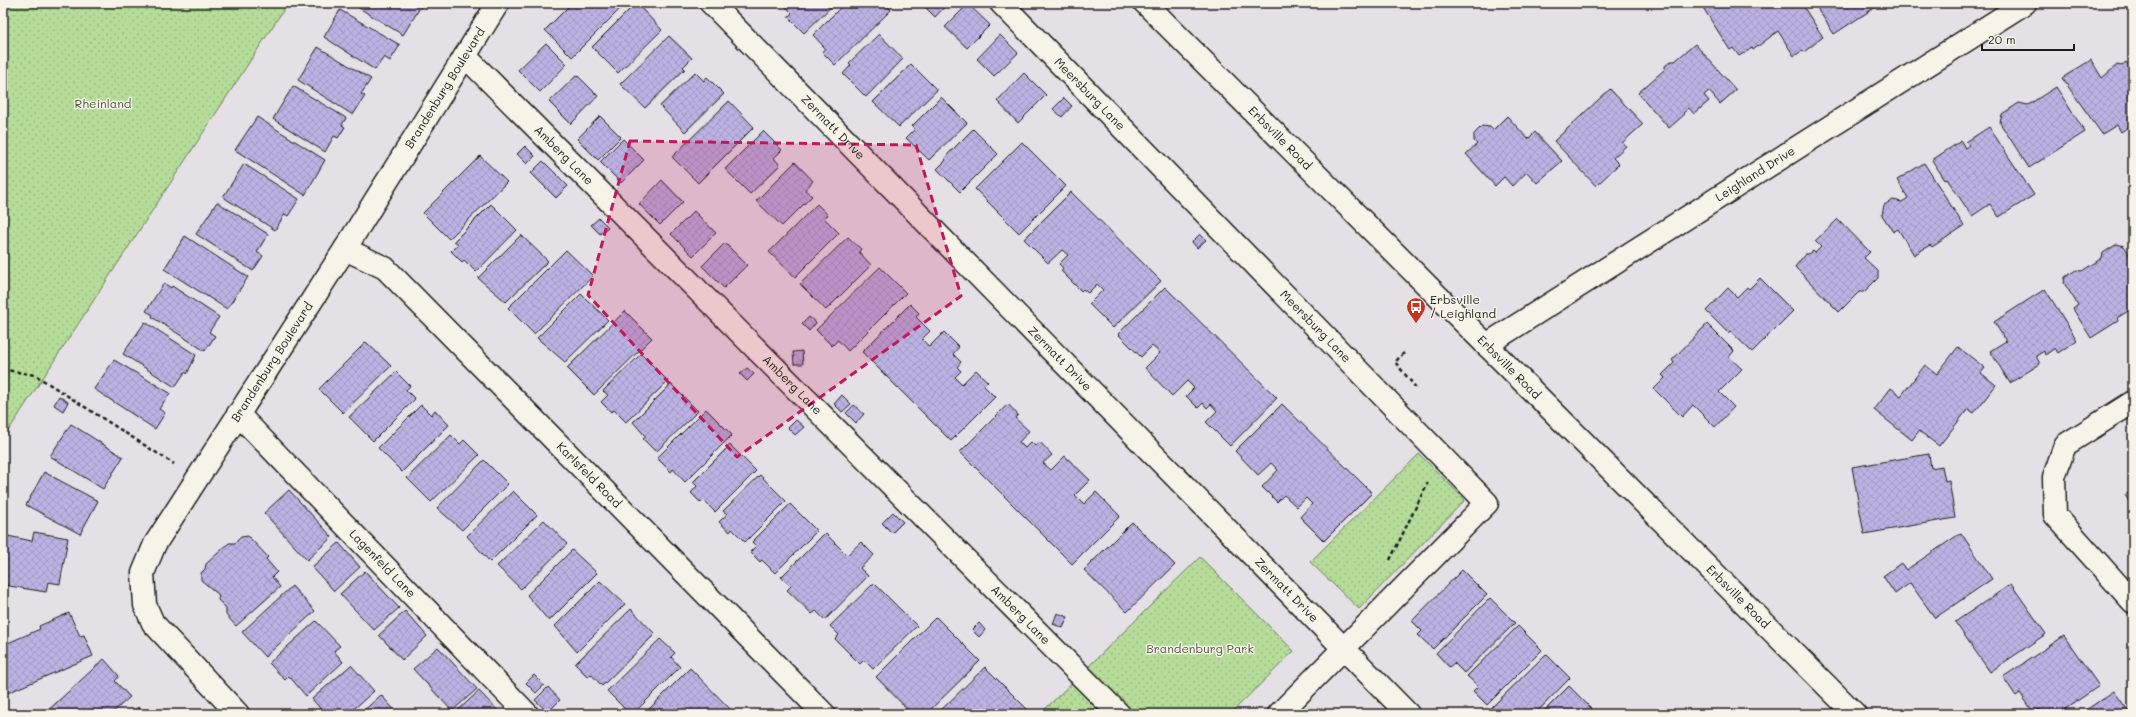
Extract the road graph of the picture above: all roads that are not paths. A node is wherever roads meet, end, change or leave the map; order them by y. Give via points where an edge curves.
1 (498, 3) edge
2 (1001, 3) edge
3 (1145, 3) edge
4 (2025, 3) edge
5 (724, 7) edge
6 (465, 56) junction
7 (344, 249) junction
8 (1486, 345) junction
9 (2133, 402) edge
10 (238, 414) junction
11 (2133, 602) edge
12 (1344, 649) junction
13 (238, 714) edge
14 (527, 714) edge
15 (824, 714) edge
16 (1119, 714) edge
17 (1279, 714) edge
18 (1408, 714) edge
19 (1855, 714) edge

1 - 6 street, Brandenburg Boulevard
2 - 12 street, Meersburg Lane via 1487,503
3 - 8 street, Erbsville Road
4 - 8 street, Leighland Drive
5 - 12 street, Zermatt Drive
6 - 7 street, Brandenburg Boulevard
6 - 16 street, Amberg Lane
7 - 10 street, Brandenburg Boulevard
7 - 15 street, Karlsfeld Road via 385,268
8 - 19 street, Erbsville Road
9 - 11 street via 2065,446 2054,477 2055,515
10 - 13 street, Brandenburg Boulevard via 155,544 143,573 144,605 153,623
10 - 14 street, Lagenfeld Lane
12 - 17 street
12 - 18 street, Zermatt Drive

